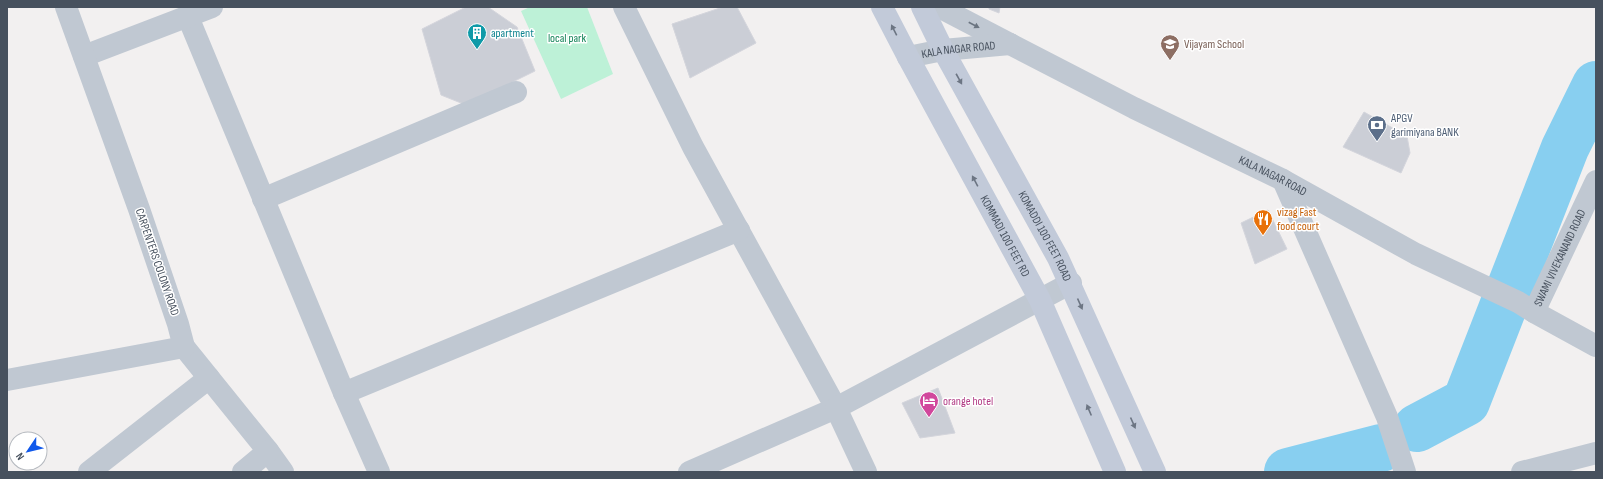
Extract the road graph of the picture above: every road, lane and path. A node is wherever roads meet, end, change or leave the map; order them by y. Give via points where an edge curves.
1 (66, 7) edge
2 (212, 7) edge
3 (624, 7) edge
4 (882, 7) edge
5 (922, 7) edge
6 (939, 7) edge
7 (188, 17) junction
8 (1010, 44) junction
9 (944, 50) junction
10 (84, 56) junction
11 (908, 57) junction
12 (516, 92) dead end
13 (1283, 180) junction
14 (1596, 181) edge
15 (263, 199) junction
16 (739, 230) junction
17 (1071, 283) junction
18 (1040, 300) junction
19 (1526, 307) junction
20 (1596, 346) edge
21 (184, 347) junction
22 (210, 378) junction
23 (7, 380) edge
24 (344, 393) junction
25 (836, 408) junction
26 (268, 451) junction
27 (1596, 453) edge
28 (89, 472) edge
29 (243, 472) edge
30 (283, 472) edge
31 (379, 472) edge
32 (689, 472) edge
33 (866, 472) edge
34 (1115, 472) edge
35 (1155, 472) edge
36 (1405, 472) edge
37 (1522, 472) edge

1 - 10 street, CARPENTERS COLONY ROAD
2 - 7 street
3 - 16 street via 693,147
11 -> 4 main road, KOMMADI 100 FEET RD
5 - 9 main road, KOMADDI 100 FEET ROAD
6 -> 8 street, KALA NAGAR ROAD
7 - 10 street
7 - 15 street
8 - 9 street, KALA NAGAR ROAD
8 - 13 street, KALA NAGAR ROAD
9 - 11 street, KALA NAGAR ROAD
9 -> 17 main road, KOMADDI 100 FEET ROAD
10 - 21 street, CARPENTERS COLONY ROAD
18 -> 11 main road, KOMMADI 100 FEET RD
12 - 15 street
13 - 19 street, KALA NAGAR ROAD via 1416,254
13 - 36 street via 1387,417
14 - 19 street, SWAMI VIVEKANAND ROAD
15 - 24 street
16 - 24 street
16 - 25 street
17 - 18 street
17 -> 35 main road, KOMADDI 100 FEET ROAD
18 - 25 street
34 -> 18 main road, KOMMADI 100 FEET RD
19 - 20 street, KALA NAGAR ROAD
21 - 22 street
21 - 23 street
22 - 26 street
22 - 28 street
24 - 31 street
25 - 32 street
25 - 33 street
26 - 29 street
26 - 30 street
27 - 37 street

